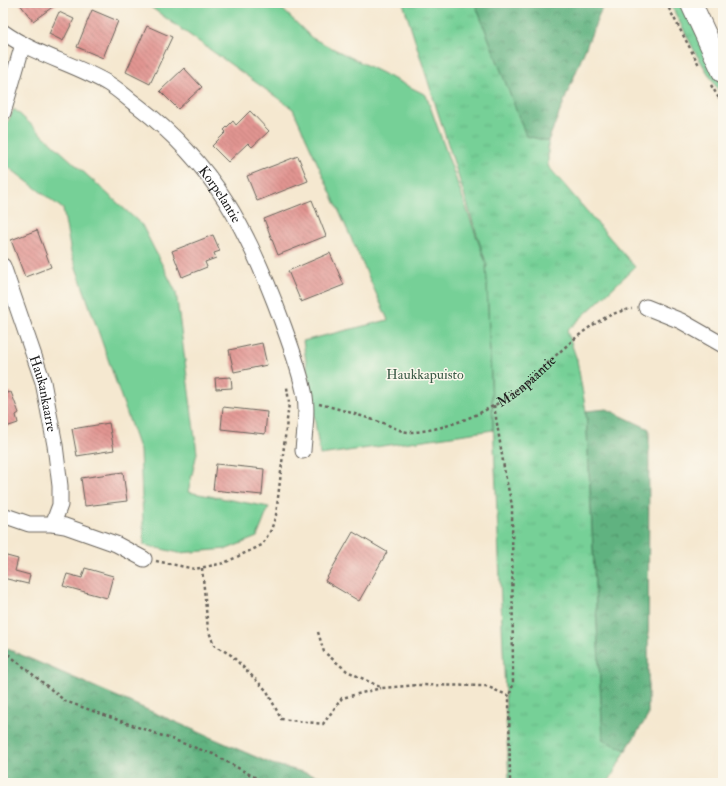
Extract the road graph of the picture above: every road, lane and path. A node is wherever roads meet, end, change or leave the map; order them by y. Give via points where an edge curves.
1 (666, 3) edge
2 (691, 3) edge
3 (3, 32) edge
4 (23, 44) junction
5 (700, 68) dead end
6 (716, 76) edge
7 (723, 105) edge
8 (3, 113) edge
9 (3, 266) edge
10 (646, 307) joint
11 (723, 345) edge
12 (286, 383) dead end
13 (314, 403) dead end
14 (494, 405) junction
15 (303, 451) dead end
16 (3, 515) edge
17 (53, 524) junction
18 (144, 559) joint
19 (202, 568) junction
20 (318, 632) dead end
21 (3, 652) edge
22 (382, 688) junction
23 (509, 696) junction
24 (265, 783) edge
25 (510, 783) edge

1 - 5 path
2 - 6 street
3 - 4 street, Korpelantie
4 - 8 street
4 - 15 street, Korpelantie via 109,84 163,125 196,159 224,196 248,239 297,363 306,403
6 - 7 path
9 - 17 street, Haukankaarre via 43,382 60,486 60,505
10 - 11 street via 681,321
10 - 14 path, Mäenpääntie via 624,310 605,318 578,336 515,392
12 - 19 path via 289,404 276,515 271,530 262,545 224,563
13 - 14 path, Mäenpääntie via 345,410 410,433 438,428 485,411
14 - 23 path via 504,474 512,505 513,685
16 - 17 street via 28,524
17 - 18 street via 116,544
18 - 19 path via 195,569
19 - 22 path via 208,629 214,645 231,655 267,690 281,719 323,724 342,698
20 - 22 path via 324,652 347,671
21 - 24 path via 66,701 213,754
22 - 23 path via 418,685 486,686
23 - 25 path

